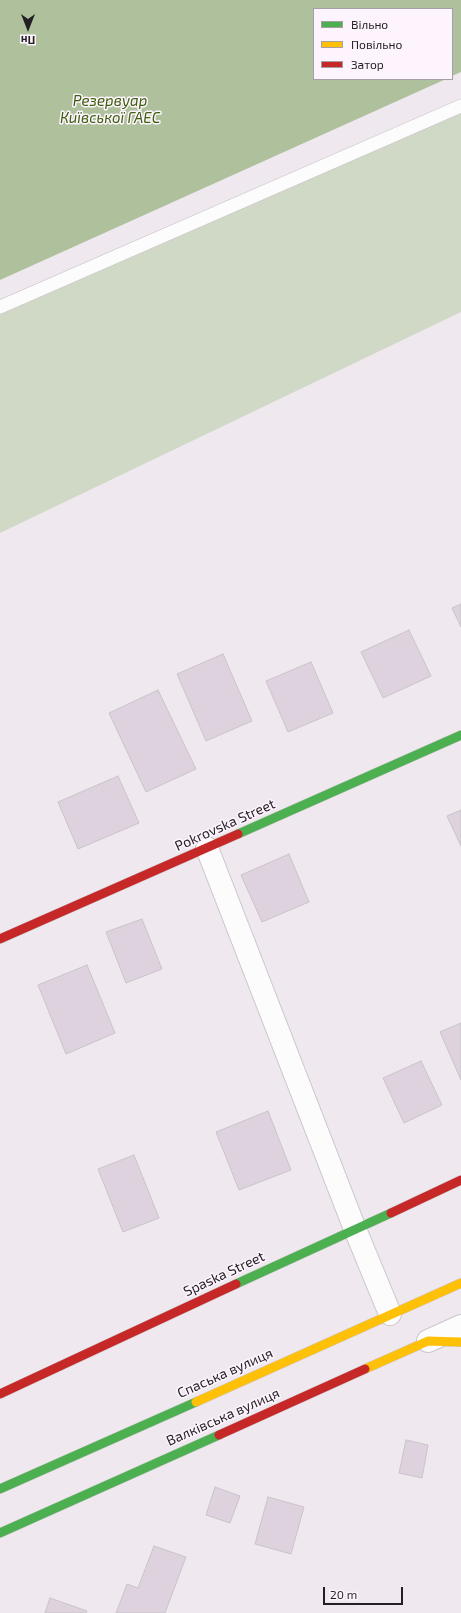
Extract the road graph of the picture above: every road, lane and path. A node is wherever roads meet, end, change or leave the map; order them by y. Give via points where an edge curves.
1 (461, 106) edge
2 (0, 307) edge
3 (461, 735) edge
4 (207, 848) junction
5 (0, 939) edge
6 (461, 1180) edge
7 (354, 1229) junction
8 (461, 1283) edge
9 (390, 1314) junction
10 (461, 1326) edge
11 (428, 1341) junction
12 (461, 1342) edge
13 (0, 1394) edge
14 (0, 1489) edge
15 (0, 1533) edge

1 - 2 lane
3 - 4 street, Pokrovska Street
4 - 5 street, Pokrovska Street
4 - 7 street
6 - 7 street, Spaska Street
7 - 9 street
7 - 13 street, Spaska Street
8 - 9 street, Спаська вулиця
9 - 14 street, Спаська вулиця
10 - 11 street
11 - 12 street, Валківська вулиця
11 - 15 street, Валківська вулиця

